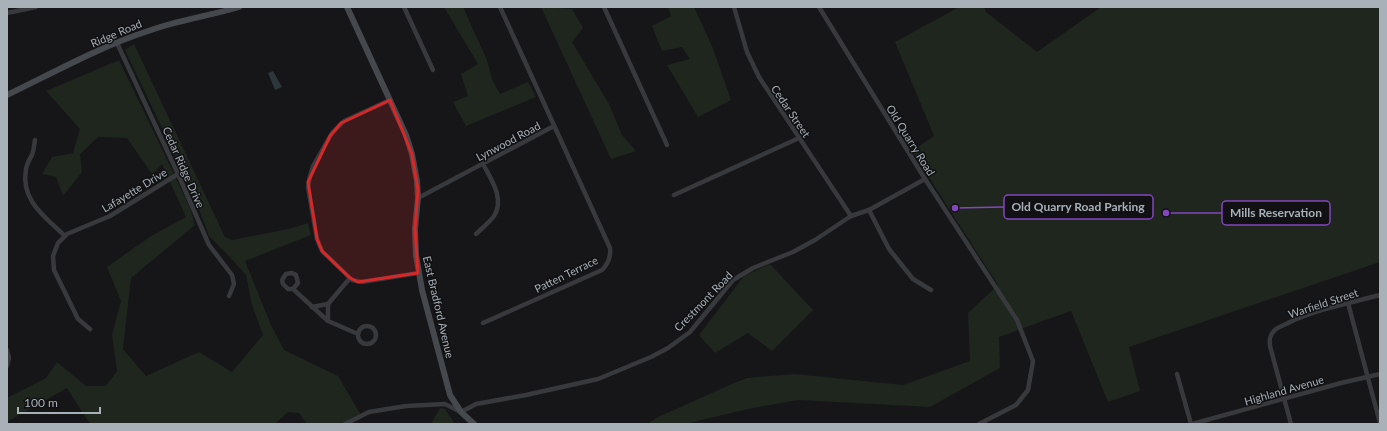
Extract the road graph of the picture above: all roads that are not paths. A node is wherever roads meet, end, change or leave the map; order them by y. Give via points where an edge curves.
1 (36, 7) edge
2 (239, 7) edge
3 (347, 7) edge
4 (404, 7) edge
5 (500, 7) edge
6 (604, 7) edge
7 (734, 7) edge
8 (819, 7) edge
9 (7, 13) edge
10 (117, 43) junction
11 (433, 70) dead end
12 (7, 95) edge
13 (390, 100) junction
14 (554, 126) junction
15 (799, 138) junction
16 (35, 140) dead end
17 (668, 145) dead end
18 (483, 164) junction
19 (178, 174) junction
20 (924, 179) junction
21 (674, 195) dead end
22 (418, 198) junction
23 (870, 210) junction
24 (851, 216) junction
25 (476, 234) dead end
26 (65, 236) junction
27 (418, 273) junction
28 (350, 278) junction
29 (294, 289) dead end
30 (931, 290) dead end
31 (229, 296) dead end
32 (1380, 296) edge
33 (1348, 303) junction
34 (328, 304) junction
35 (312, 306) junction
36 (328, 321) junction
37 (483, 323) dead end
38 (90, 329) dead end
39 (358, 334) dead end
40 (7, 350) edge
41 (7, 366) edge
42 (1177, 374) dead end
43 (1380, 374) edge
44 (1368, 377) junction
45 (1284, 399) junction
46 (461, 412) junction
47 (1206, 423) edge
48 (1380, 423) edge
49 (345, 424) edge
50 (474, 424) edge
51 (979, 424) edge
52 (1192, 424) edge
53 (1291, 424) edge

1 - 9 street
2 - 10 street, Ridge Road via 172,23
3 - 13 street, East Bradford Avenue
4 - 11 street
5 - 14 street, Lynwood Road
6 - 17 street
7 - 15 street, Cedar Street via 756,73
8 - 20 street, Old Quarry Road
10 - 12 street, Ridge Road
10 - 19 street, Cedar Ridge Drive
13 - 22 street, East Bradford Avenue via 412,154
13 - 28 street via 339,125 330,136 310,176 309,192 320,247
14 - 18 street, Lynwood Road
14 - 37 street, Patten Terrace via 610,248 610,258 602,270
15 - 21 street
15 - 24 street, Cedar Street
16 - 26 street via 26,169 26,190 37,210
18 - 22 street, Lynwood Road
18 - 25 street via 497,192 498,204 492,218
19 - 26 street, Lafayette Drive via 110,216
19 - 31 street, Cedar Ridge Drive via 209,245 232,275 234,284
20 - 23 street, Crestmont Road
20 - 51 street, Old Quarry Road via 1017,320 1033,361 1028,390 1016,405
22 - 27 street, East Bradford Avenue via 415,229
23 - 24 street, Crestmont Road
23 - 30 street via 889,249 913,279
24 - 46 street, Crestmont Road via 815,240 752,268 734,280 690,332 651,357 598,379 476,404
26 - 38 street via 54,251 54,270 78,319
27 - 28 street via 362,282
27 - 46 street, East Bradford Avenue via 452,399
28 - 34 street
29 - 35 street
32 - 33 street, Warfield Street
33 - 44 street
33 - 45 street, Warfield Street via 1297,319 1273,332 1269,341
34 - 35 street
34 - 36 street
35 - 36 street
36 - 39 street
40 - 41 street
42 - 52 street
43 - 44 street, Highland Avenue
44 - 45 street, Highland Avenue
44 - 48 street
45 - 47 street, Highland Avenue
45 - 53 street, Warfield Street
46 - 49 street via 445,404 406,406 369,412
46 - 50 street, East Bradford Avenue
47 - 52 street, Highland Avenue

